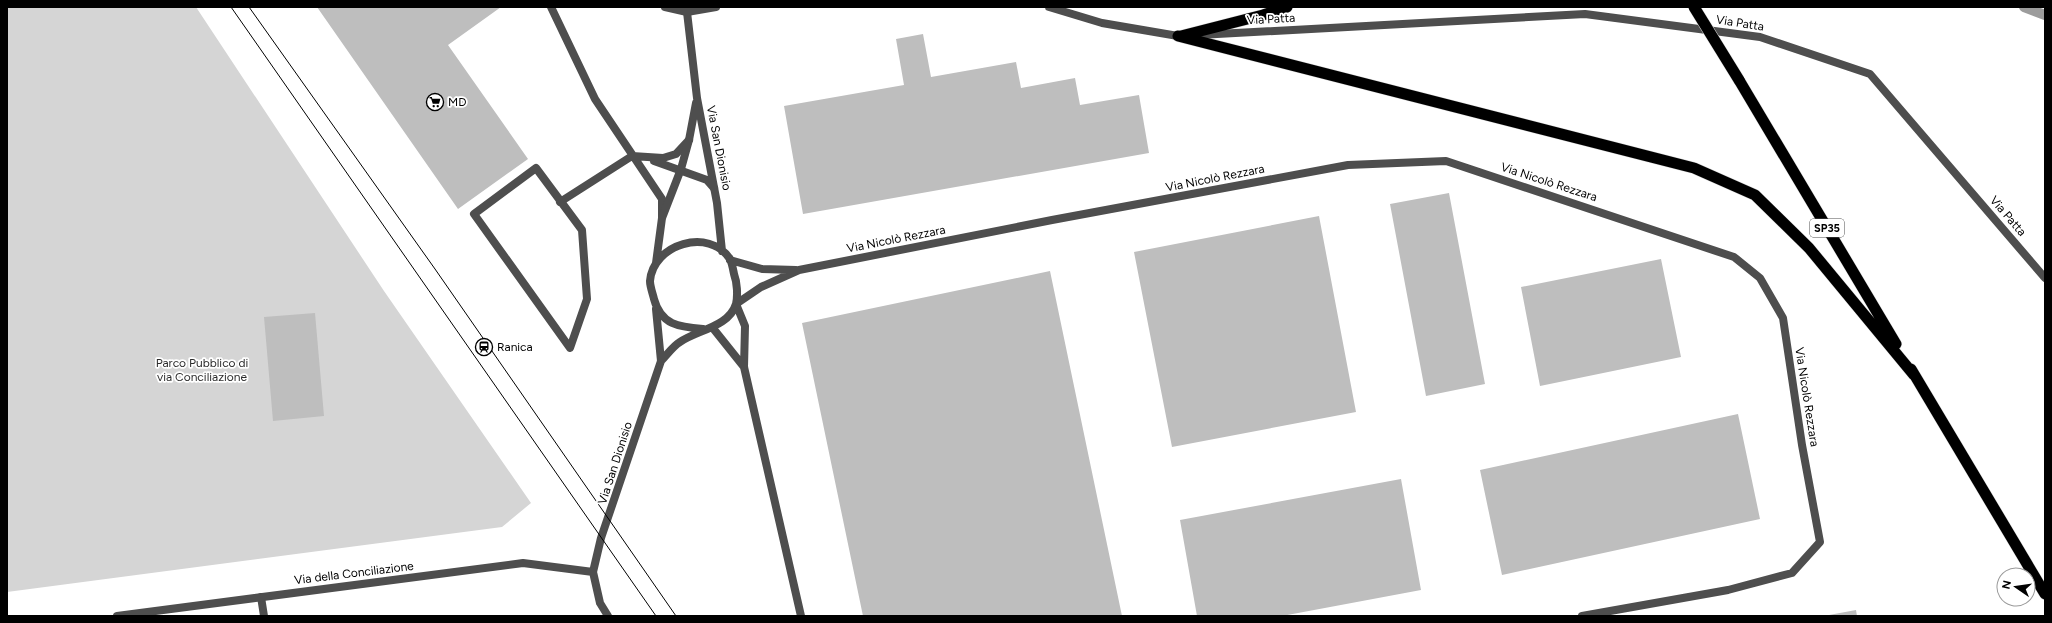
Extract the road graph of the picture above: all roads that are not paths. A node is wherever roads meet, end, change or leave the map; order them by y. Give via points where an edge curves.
1 (551, 7) edge
2 (665, 7) edge
3 (716, 7) edge
4 (1049, 7) edge
5 (1287, 7) edge
6 (1694, 7) edge
7 (688, 12) junction
8 (1178, 36) junction
9 (697, 98) junction
10 (689, 140) junction
11 (632, 156) junction
12 (645, 158) junction
13 (681, 169) junction
14 (714, 188) junction
15 (560, 202) junction
16 (662, 218) junction
17 (722, 251) junction
18 (730, 260) junction
19 (656, 264) junction
20 (799, 270) junction
21 (2045, 278) edge
22 (736, 304) junction
23 (656, 309) junction
24 (712, 327) junction
25 (703, 329) junction
26 (661, 362) junction
27 (744, 367) junction
28 (1914, 375) junction
29 (594, 572) junction
30 (2045, 594) edge
31 (261, 597) junction
32 (117, 616) edge
33 (264, 616) edge
34 (608, 616) edge
35 (801, 616) edge
36 (1582, 616) edge

1 - 11 street via 595,99
2 - 7 street
3 - 7 street
4 - 8 street, Via Patta via 1102,23
5 - 8 highway
6 - 28 highway, SP35, bridge
7 - 9 street, Via San Dionisio
8 - 21 street, Via Patta via 1585,14 1760,37 1870,74
8 - 28 highway via 1694,168 1755,195 1810,248
9 - 10 street, Via San Dionisio
9 - 14 street, Via San Dionisio
10 - 12 street via 676,154 663,158
10 - 13 street, Via San Dionisio
11 - 12 street
11 - 15 street
11 - 16 street via 662,199
12 - 13 street
13 - 14 street via 707,180
13 - 16 street, Via San Dionisio
14 - 17 street, Via San Dionisio
15 - 15 street via 536,168 474,214 570,348 587,299 582,230
16 - 19 street, Via San Dionisio
17 - 18 street
17 - 19 street via 703,242 682,243 666,251
18 - 20 street, Via Nicolò Rezzara via 762,269
18 - 22 street via 737,281
19 - 23 street via 650,282
20 - 22 street, Via Nicolò Rezzara via 761,287
20 - 36 street, Via Nicolò Rezzara via 1348,165 1446,161 1734,257 1760,278 1782,318 1820,542 1792,573 1728,590
22 - 24 street via 724,320
22 - 27 street via 745,326
23 - 25 street via 670,323
23 - 26 street, Via San Dionisio
24 - 25 street
24 - 27 street
25 - 26 street, Via San Dionisio via 679,342
26 - 29 street, Via San Dionisio via 601,538
27 - 35 street
28 - 30 highway, SP35
29 - 31 street, Via della Conciliazione via 523,563
29 - 34 street via 600,603
31 - 32 street, Via della Conciliazione
31 - 33 street

